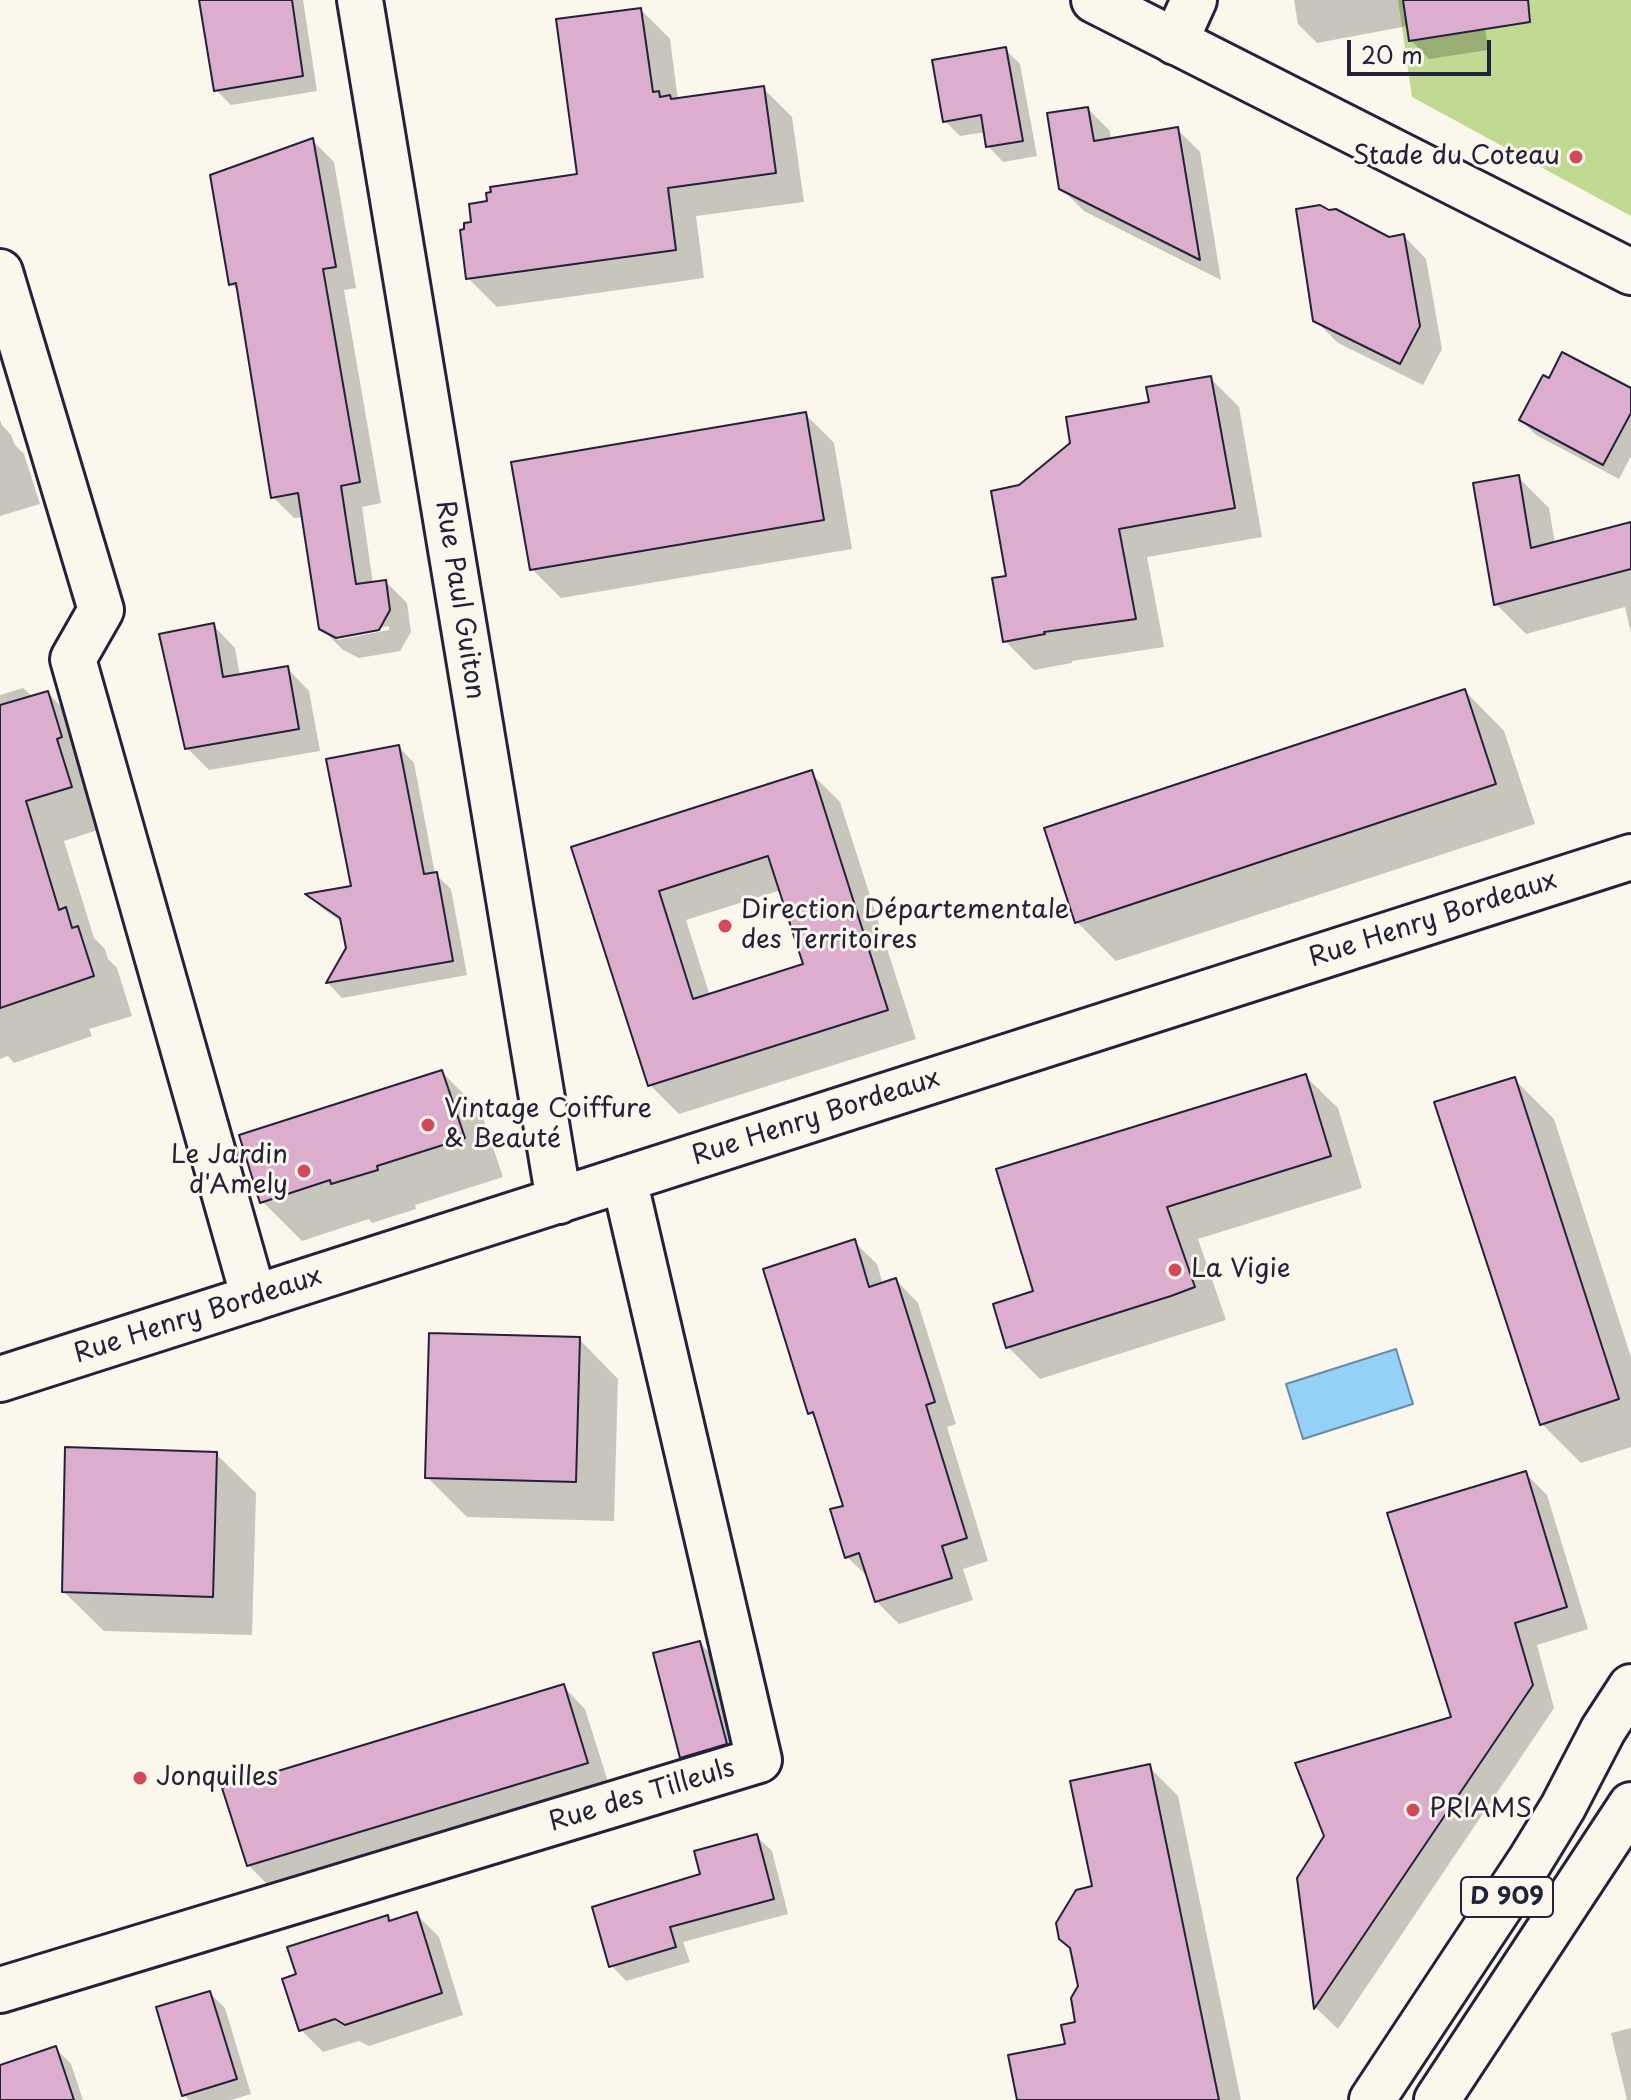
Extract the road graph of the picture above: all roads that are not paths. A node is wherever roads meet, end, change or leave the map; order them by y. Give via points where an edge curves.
1 (360, 0) edge
2 (1094, 0) edge
3 (1194, 0) edge
4 (1175, 42) junction
5 (0, 272) edge
6 (1631, 272) edge
7 (1631, 857) edge
8 (624, 1179) junction
9 (559, 1201) junction
10 (254, 1298) junction
11 (0, 1379) edge
12 (1631, 1687) edge
13 (1631, 1805) edge
14 (0, 1990) edge
15 (1372, 2100) edge
16 (1437, 2100) edge

1 - 9 street, Rue Paul Guiton
2 - 4 street
3 - 4 street
4 - 6 street
5 - 10 street via 101,610 73,659
7 - 8 street, Rue Henry Bordeaux
8 - 9 street, Rue Henry Bordeaux
8 - 14 street, Rue des Tilleuls via 759,1760
9 - 10 street, Rue Henry Bordeaux
10 - 11 street, Rue Henry Bordeaux
12 - 15 street, D 909 via 1530,1861
13 - 16 street, D 909

